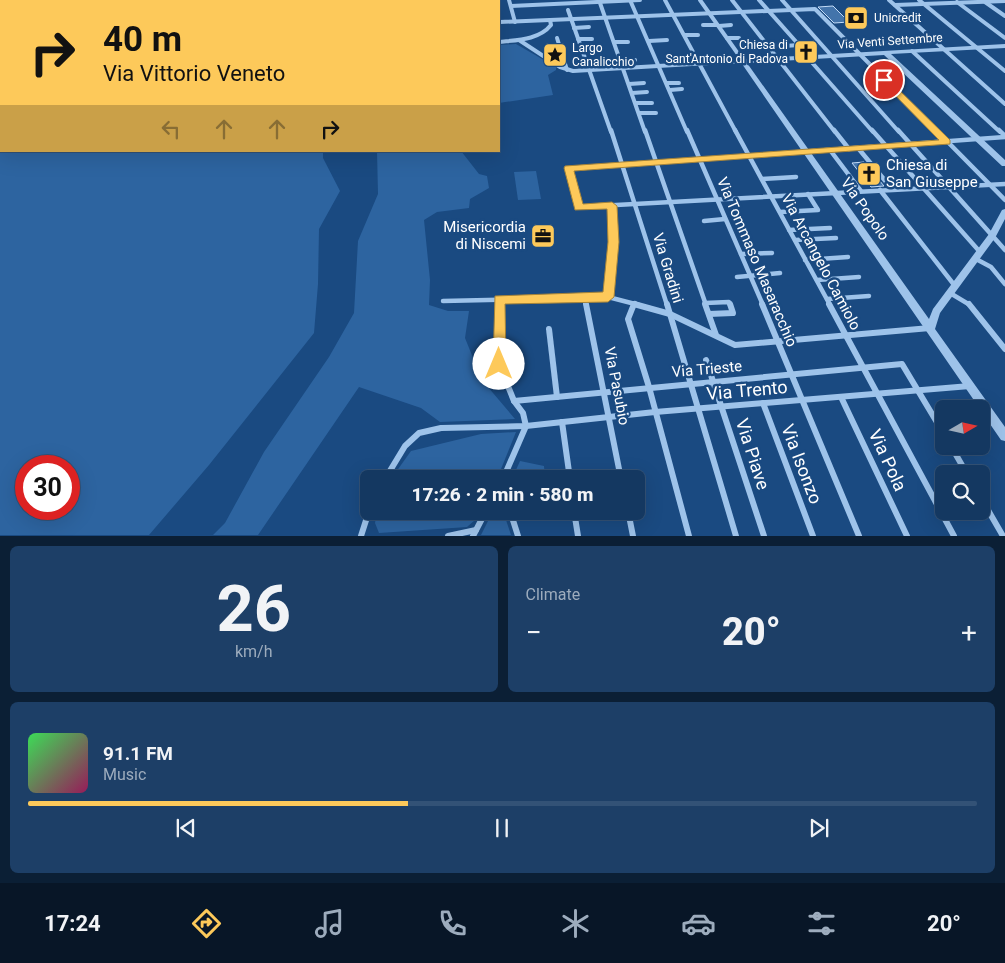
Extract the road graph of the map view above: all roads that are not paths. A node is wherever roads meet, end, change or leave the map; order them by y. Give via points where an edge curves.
1 (509, 0) edge
2 (630, 0) edge
3 (640, 0) edge
4 (665, 0) edge
5 (700, 0) edge
6 (732, 0) edge
7 (759, 0) edge
8 (782, 0) edge
9 (889, 0) edge
10 (919, 0) edge
11 (1005, 0) edge
12 (599, 1) edge
13 (956, 1) edge
14 (983, 1) edge
15 (924, 4) junction
16 (895, 5) junction
17 (512, 7) junction
18 (568, 10) dead end
19 (791, 10) junction
20 (768, 11) junction
21 (742, 12) junction
22 (710, 14) junction
23 (674, 15) junction
24 (638, 16) junction
25 (1005, 16) edge
26 (606, 18) junction
27 (571, 19) junction
28 (550, 20) junction
29 (500, 22) dead end
30 (515, 22) junction
31 (703, 25) dead end
32 (718, 25) junction
33 (731, 25) dead end
34 (589, 27) dead end
35 (574, 28) junction
36 (539, 35) junction
37 (685, 35) junction
38 (698, 35) dead end
39 (546, 38) dead end
40 (556, 38) dead end
41 (592, 38) dead end
42 (727, 38) junction
43 (739, 38) dead end
44 (1005, 38) edge
45 (578, 39) junction
46 (519, 40) junction
47 (649, 40) junction
48 (668, 40) dead end
49 (500, 42) edge
50 (614, 42) junction
51 (628, 42) dead end
52 (1005, 46) edge
53 (769, 47) junction
54 (977, 47) junction
55 (582, 49) junction
56 (594, 49) dead end
57 (944, 49) junction
58 (912, 51) junction
59 (886, 53) junction
60 (859, 55) junction
61 (832, 56) junction
62 (808, 58) junction
63 (778, 59) junction
64 (620, 60) junction
65 (635, 60) dead end
66 (743, 61) junction
67 (701, 64) junction
68 (660, 66) junction
69 (624, 69) junction
70 (567, 70) junction
71 (589, 71) junction
72 (1005, 71) edge
73 (679, 82) dead end
74 (644, 83) dead end
75 (667, 83) junction
76 (629, 84) junction
77 (682, 89) dead end
78 (670, 90) junction
79 (647, 92) dead end
80 (632, 93) junction
81 (636, 103) junction
82 (652, 103) dead end
83 (1005, 104) edge
84 (639, 113) junction
85 (656, 113) dead end
86 (1005, 136) edge
87 (978, 139) junction
88 (947, 142) junction
89 (910, 144) junction
90 (886, 146) junction
91 (858, 148) junction
92 (849, 149) junction
93 (720, 150) dead end
94 (830, 150) junction
95 (806, 152) junction
96 (749, 156) junction
97 (723, 157) junction
98 (700, 159) junction
99 (657, 163) junction
100 (1005, 164) edge
101 (623, 165) junction
102 (796, 177) dead end
103 (762, 179) junction
104 (990, 184) junction
105 (1005, 184) edge
106 (948, 186) junction
107 (923, 188) junction
108 (892, 189) junction
109 (880, 190) junction
110 (861, 191) junction
111 (834, 192) junction
112 (808, 194) junction
113 (771, 196) junction
114 (717, 199) junction
115 (1005, 200) edge
116 (670, 202) junction
117 (636, 204) junction
118 (612, 206) junction
119 (780, 212) junction
120 (1005, 212) edge
121 (726, 219) junction
122 (704, 221) dead end
123 (830, 228) dead end
124 (790, 230) junction
125 (992, 236) junction
126 (836, 238) dead end
127 (795, 240) junction
128 (1005, 250) edge
129 (772, 253) dead end
130 (741, 254) junction
131 (978, 255) junction
132 (848, 257) dead end
133 (805, 260) junction
134 (780, 274) dead end
135 (750, 276) junction
136 (737, 277) dead end
137 (859, 277) dead end
138 (817, 280) junction
139 (1005, 284) edge
140 (953, 290) junction
141 (869, 296) dead end
142 (608, 297) junction
143 (585, 298) junction
144 (826, 299) junction
145 (443, 300) dead end
146 (499, 300) junction
147 (636, 303) junction
148 (705, 303) junction
149 (919, 312) junction
150 (936, 312) junction
151 (670, 314) junction
152 (709, 314) junction
153 (931, 328) junction
154 (549, 329) dead end
155 (716, 335) junction
156 (846, 335) junction
157 (778, 340) junction
158 (1005, 349) edge
159 (706, 360) dead end
160 (864, 368) junction
161 (790, 374) junction
162 (713, 382) junction
163 (692, 384) junction
164 (970, 386) junction
165 (649, 387) junction
166 (918, 390) junction
167 (604, 392) junction
168 (878, 394) junction
169 (557, 396) junction
170 (841, 397) junction
171 (802, 400) junction
172 (514, 401) junction
173 (763, 403) junction
174 (722, 407) junction
175 (699, 409) junction
176 (655, 412) junction
177 (609, 417) junction
178 (935, 419) edge
179 (562, 422) junction
180 (526, 426) junction
181 (1005, 436) edge
182 (390, 470) edge
183 (507, 470) edge
184 (569, 470) edge
185 (619, 470) edge
186 (990, 513) edge
187 (366, 520) edge
188 (482, 520) edge
189 (513, 520) edge
190 (575, 520) edge
191 (630, 520) edge
192 (475, 533) edge
193 (361, 536) edge
194 (448, 536) edge
195 (518, 536) edge
196 (578, 536) edge
197 (633, 536) edge
198 (689, 536) edge
199 (736, 536) edge
200 (764, 536) edge
201 (813, 536) edge
202 (859, 536) edge
203 (908, 536) edge
204 (954, 536) edge
205 (1004, 536) edge

1 - 17 street
2 - 3 street
2 - 12 street
2 - 24 street, Via Tommaso Masaracchio
4 - 23 street, Via Arcangelo Camiolo
5 - 22 street, Via Popolo
6 - 21 street
7 - 20 street
8 - 19 street
9 - 16 street
10 - 15 street
11 - 14 street
12 - 17 street
12 - 26 street
13 - 14 street
13 - 15 street
13 - 44 street
14 - 25 street
15 - 16 street
15 - 54 street
16 - 57 street
17 - 30 street
18 - 27 street, Via Gradini
19 - 20 street
19 - 60 street via 814,10
19 - 61 street
20 - 21 street
20 - 53 street via 798,45
21 - 22 street
21 - 53 street
22 - 23 street
22 - 32 street, Via Popolo
23 - 24 street
23 - 37 street, Via Arcangelo Camiolo
24 - 26 street
24 - 47 street, Via Tommaso Masaracchio
26 - 27 street
26 - 50 street
27 - 28 street
27 - 35 street, Via Gradini
28 - 30 street
28 - 36 street via 550,25
29 - 30 street
31 - 32 street
32 - 33 street
32 - 42 street, Via Popolo
34 - 35 street
35 - 45 street, Via Gradini
36 - 39 street
36 - 46 street
37 - 38 street
37 - 67 street, Via Arcangelo Camiolo
40 - 70 street
41 - 45 street
42 - 43 street
42 - 66 street, Via Popolo
45 - 55 street, Via Gradini
46 - 49 street
46 - 70 street
47 - 48 street
47 - 68 street, Via Tommaso Masaracchio
50 - 51 street
50 - 64 street
52 - 54 street, Via Venti Settembre
53 - 63 street
54 - 57 street, Via Venti Settembre
54 - 72 street
55 - 56 street
55 - 71 street, Via Gradini
57 - 58 street, Via Venti Settembre
57 - 83 street
58 - 59 street, Via Venti Settembre
58 - 86 street
59 - 60 street, Via Venti Settembre
59 - 87 street
60 - 61 street, Via Venti Settembre
60 - 88 street
61 - 62 street, Via Venti Settembre
61 - 89 street
62 - 63 street, Via Venti Settembre
62 - 90 street
63 - 66 street, Via Venti Settembre
63 - 92 street
64 - 65 street
64 - 69 street
66 - 67 street, Via Venti Settembre
66 - 95 street, Via Popolo
67 - 68 street, Via Venti Settembre
67 - 96 street, Via Arcangelo Camiolo
68 - 69 street, Via Venti Settembre
68 - 75 street, Via Tommaso Masaracchio
69 - 71 street, Via Venti Settembre
69 - 76 street
70 - 71 street, Via Venti Settembre
71 - 101 street, Via Gradini
73 - 75 street
74 - 76 street
75 - 78 street, Via Tommaso Masaracchio
76 - 80 street
77 - 78 street
78 - 98 street, Via Tommaso Masaracchio
79 - 80 street
80 - 81 street
81 - 82 street
81 - 84 street
84 - 85 street
84 - 99 street
86 - 87 street
87 - 88 street
87 - 100 street
88 - 89 street
88 - 104 street
89 - 90 street
89 - 106 street
90 - 91 street
90 - 107 street
91 - 92 street
91 - 108 street
92 - 94 street
93 - 97 street
94 - 95 street
94 - 110 street
95 - 96 street
95 - 111 street, Via Popolo
96 - 97 street
96 - 103 street, Via Arcangelo Camiolo
97 - 98 street
98 - 99 street
98 - 114 street, Via Tommaso Masaracchio
99 - 101 street
99 - 116 street
101 - 117 street, Via Gradini
101 - 118 street via 569,168 579,207
102 - 103 street
103 - 113 street, Via Arcangelo Camiolo
104 - 105 street
104 - 106 street
104 - 115 street
106 - 107 street
106 - 125 street
107 - 108 street
107 - 131 street
108 - 109 street
109 - 110 street
109 - 140 street
110 - 111 street
111 - 112 street
111 - 149 street, Via Popolo
112 - 113 street
112 - 119 street via 818,210
113 - 114 street
113 - 119 street, Via Arcangelo Camiolo
114 - 116 street
114 - 121 street, Via Tommaso Masaracchio
116 - 117 street
116 - 148 street
117 - 118 street
117 - 151 street, Via Gradini
118 - 142 street via 614,242
119 - 124 street, Via Arcangelo Camiolo
120 - 125 street
121 - 122 street
121 - 130 street, Via Tommaso Masaracchio
123 - 124 street
124 - 127 street, Via Arcangelo Camiolo
125 - 128 street
125 - 131 street
126 - 127 street
127 - 133 street, Via Arcangelo Camiolo
129 - 130 street
130 - 135 street, Via Tommaso Masaracchio
131 - 139 street
131 - 140 street
132 - 133 street
133 - 138 street, Via Arcangelo Camiolo
134 - 135 street
135 - 136 street
135 - 157 street, Via Tommaso Masaracchio
137 - 138 street
138 - 144 street, Via Arcangelo Camiolo
140 - 150 street
140 - 158 street via 967,302
141 - 144 street
142 - 143 street
142 - 147 street
143 - 146 street
143 - 167 street, Via Pasubio
144 - 156 street, Via Arcangelo Camiolo
145 - 146 street
146 - 172 street via 499,364
147 - 151 street
147 - 165 street via 628,319
148 - 152 street
148 - 152 street via 729,302 733,313
149 - 150 street
149 - 153 street, Via Popolo
150 - 153 street
151 - 155 street
151 - 163 street, Via Gradini
152 - 155 street
153 - 156 street
153 - 164 street, Via Popolo
154 - 169 street
155 - 157 street via 735,345
156 - 157 street
156 - 160 street, Via Arcangelo Camiolo
157 - 161 street, Via Tommaso Masaracchio
159 - 162 street, Via Piave
160 - 161 street, Via Trieste
160 - 166 street, Via Trieste via 902,364
160 - 168 street, Via Arcangelo Camiolo
161 - 162 street, Via Trieste
161 - 171 street, Via Tommaso Masaracchio
162 - 163 street, Via Trieste
162 - 174 street, Via Piave
163 - 165 street, Via Trieste
163 - 175 street, Via Gradini
164 - 166 street, Via Trento
164 - 181 street, Via Popolo
165 - 167 street, Via Trieste
165 - 176 street
166 - 168 street, Via Trento
166 - 178 street
167 - 169 street, Via Trieste
167 - 177 street, Via Pasubio
168 - 170 street, Via Trento
168 - 204 street, Via Arcangelo Camiolo
169 - 172 street, Via Trieste
170 - 171 street, Via Trento
170 - 203 street, Via Pola
171 - 173 street, Via Trento
171 - 202 street, Via Tommaso Masaracchio
172 - 180 street via 523,413
173 - 174 street, Via Trento
173 - 201 street, Via Isonzo
174 - 175 street, Via Trento
174 - 200 street, Via Piave
175 - 176 street, Via Trento
175 - 199 street, Via Gradini
176 - 177 street, Via Trento
176 - 198 street
177 - 179 street, Via Trento
177 - 185 street, Via Pasubio
179 - 180 street, Via Trento
179 - 184 street
180 - 182 street, Via Trento via 440,428 419,433 405,446
180 - 183 street
186 - 205 street
187 - 193 street
188 - 192 street
189 - 195 street
190 - 196 street
191 - 197 street
192 - 194 street

